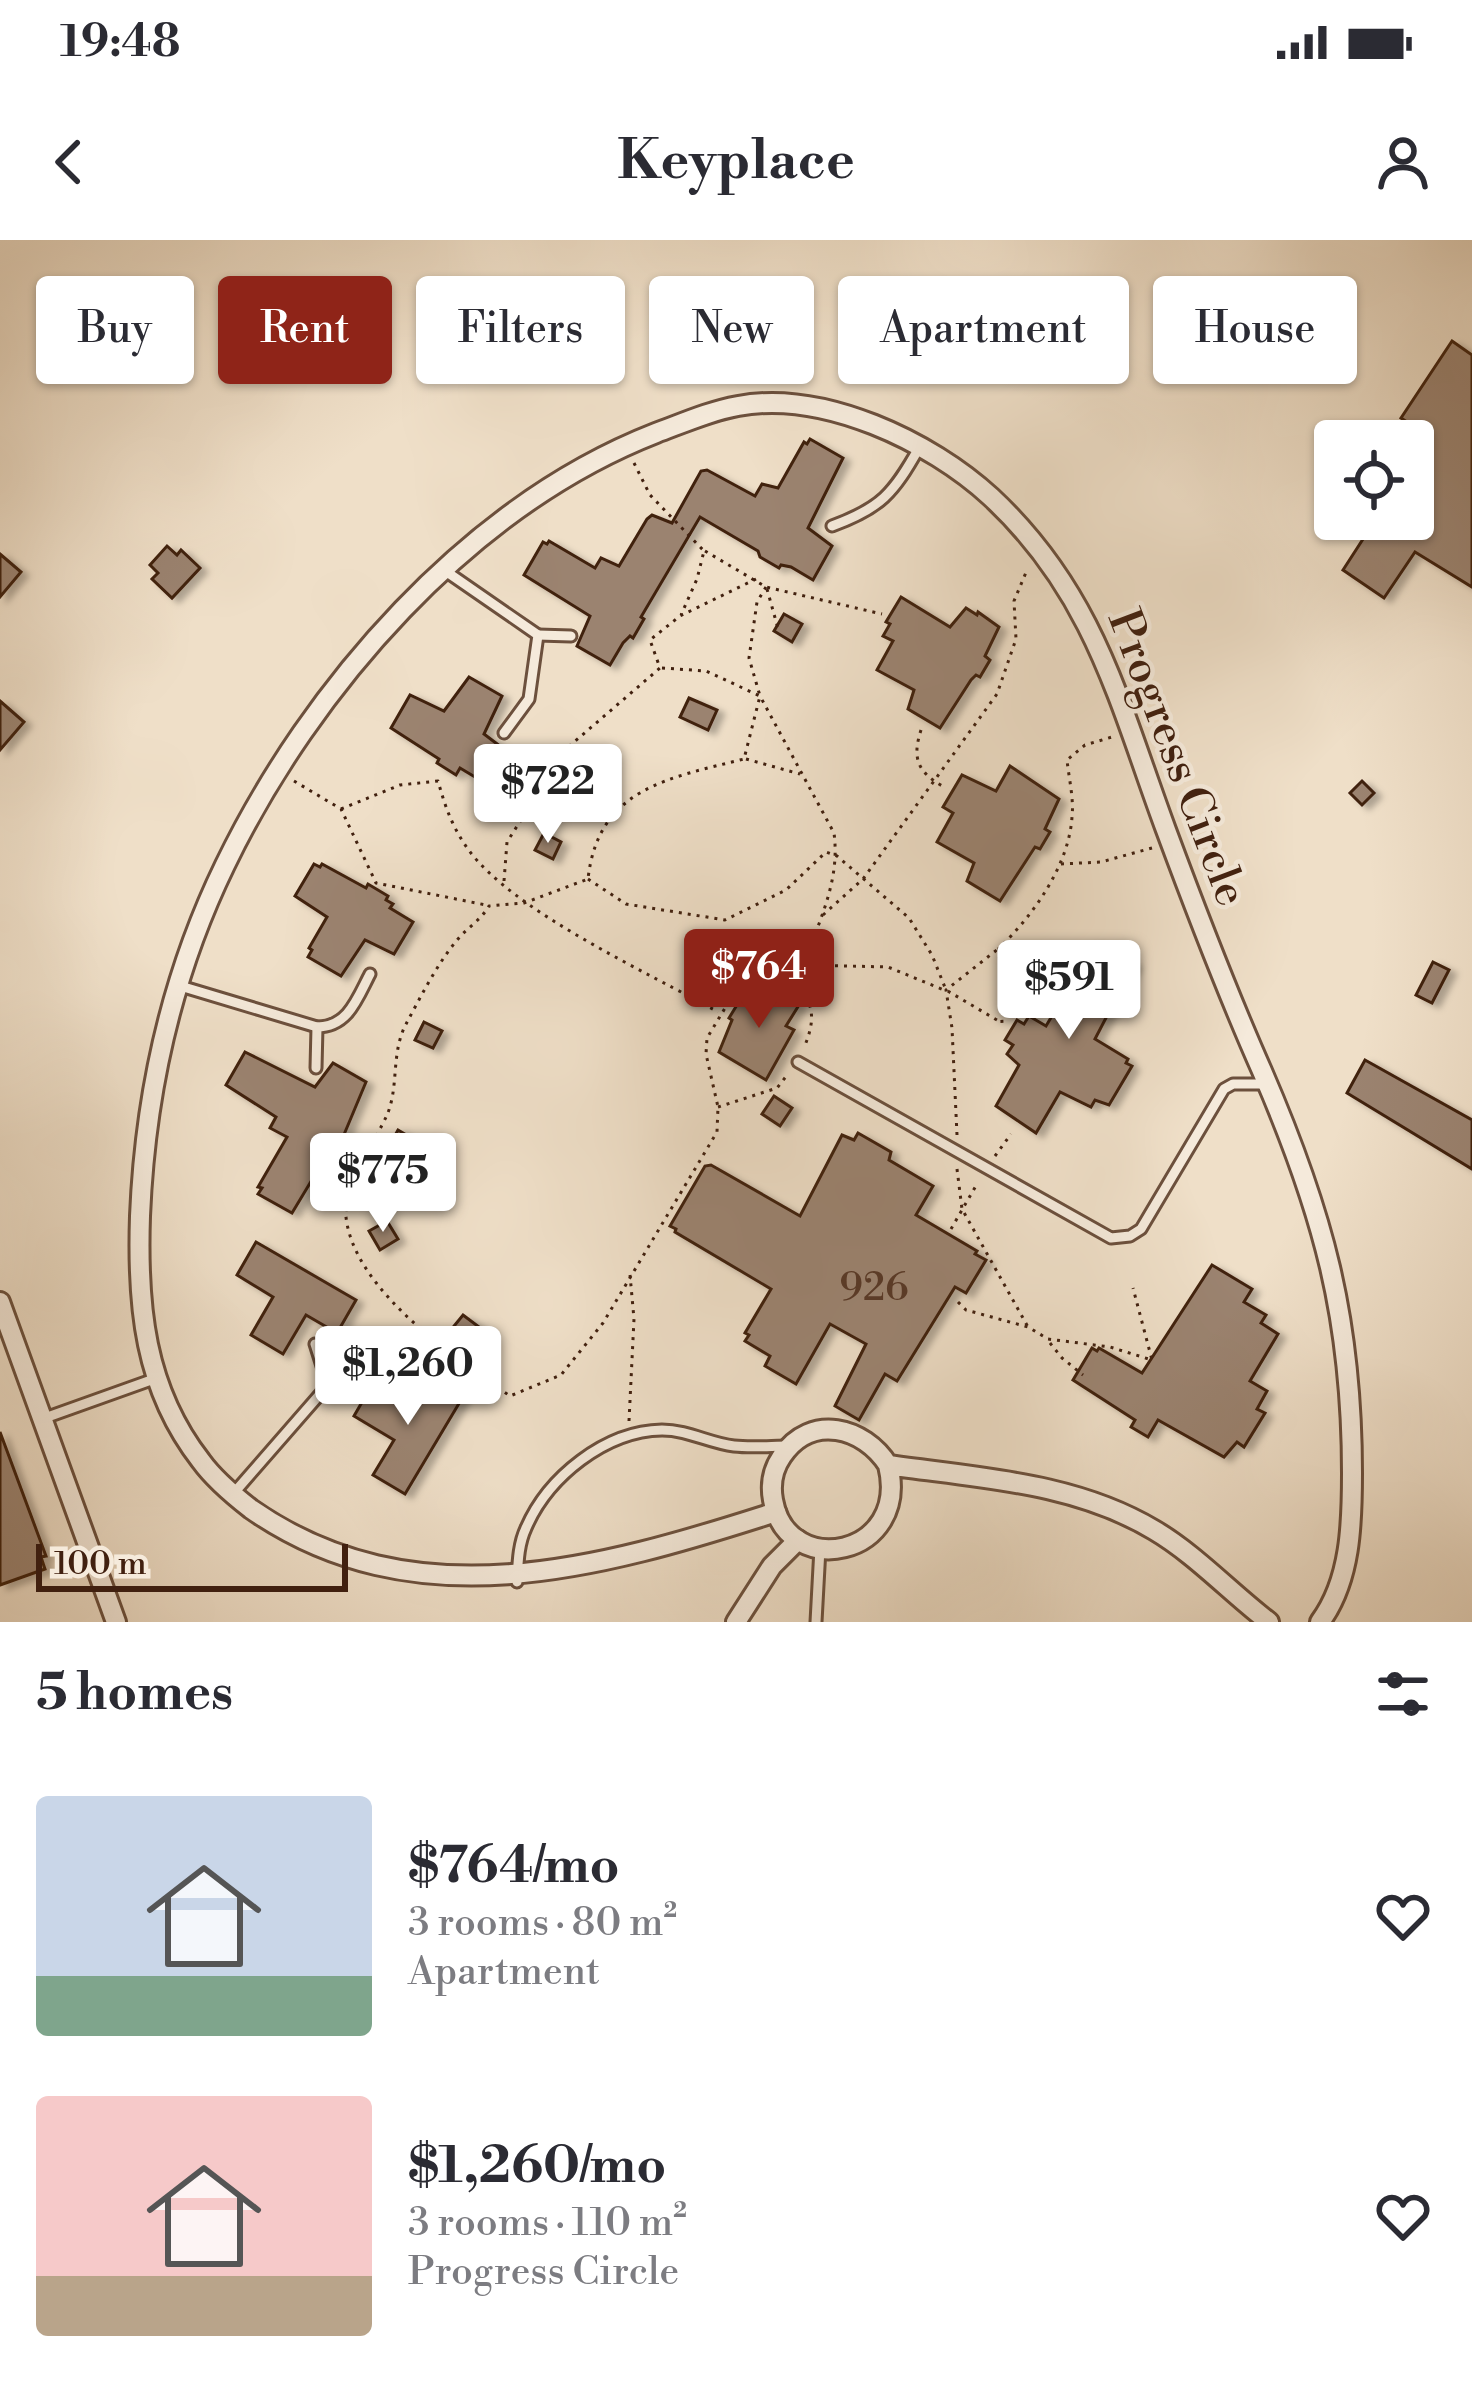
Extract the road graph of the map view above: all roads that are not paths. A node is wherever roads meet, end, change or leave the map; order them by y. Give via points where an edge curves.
1 (919, 448) junction
2 (832, 526) dead end
3 (443, 570) junction
4 (538, 635) junction
5 (571, 636) dead end
6 (504, 733) dead end
7 (370, 974) dead end
8 (178, 985) junction
9 (316, 1027) junction
10 (798, 1062) road end
11 (316, 1068) dead end
12 (1267, 1084) junction
13 (0, 1302) edge
14 (315, 1344) dead end
15 (154, 1379) junction
16 (328, 1385) junction
17 (409, 1396) dead end
18 (42, 1419) junction
19 (790, 1446) junction
20 (888, 1465) junction
21 (233, 1494) junction
22 (776, 1512) junction
23 (798, 1540) junction
24 (820, 1549) junction
25 (517, 1582) junction
26 (116, 1622) edge
27 (736, 1622) edge
28 (816, 1622) edge
29 (1269, 1622) edge
30 (1320, 1622) edge

1 - 2 lane via 869,512
1 - 3 street, Progress Circle via 839,413 745,404 625,445 557,481
1 - 12 street, Progress Circle via 994,500 1082,609
3 - 4 lane
3 - 8 street, Progress Circle via 334,690 278,770 221,872
4 - 5 lane
4 - 6 lane via 529,698
7 - 9 lane via 349,1015
8 - 9 lane
8 - 15 street, Progress Circle via 142,1176 141,1326
9 - 11 lane
10 - 12 lane via 1111,1238 1130,1236 1149,1217 1223,1088
12 - 30 street, Progress Circle via 1333,1269 1352,1406 1345,1565
13 - 18 street
14 - 16 lane
15 - 18 lane
15 - 21 street, Progress Circle via 204,1466
16 - 17 lane via 368,1373
16 - 21 lane
18 - 26 street
19 - 20 street via 806,1434 844,1429 878,1448
19 - 22 street via 772,1477
19 - 25 lane via 732,1446 665,1430 597,1448 537,1508 525,1529
20 - 24 street via 885,1519 857,1544
20 - 29 street via 1062,1491 1107,1506 1157,1531
21 - 25 street, Progress Circle via 325,1558 388,1579
22 - 23 street
22 - 25 street, Progress Circle
23 - 24 street
23 - 27 street
24 - 28 lane

